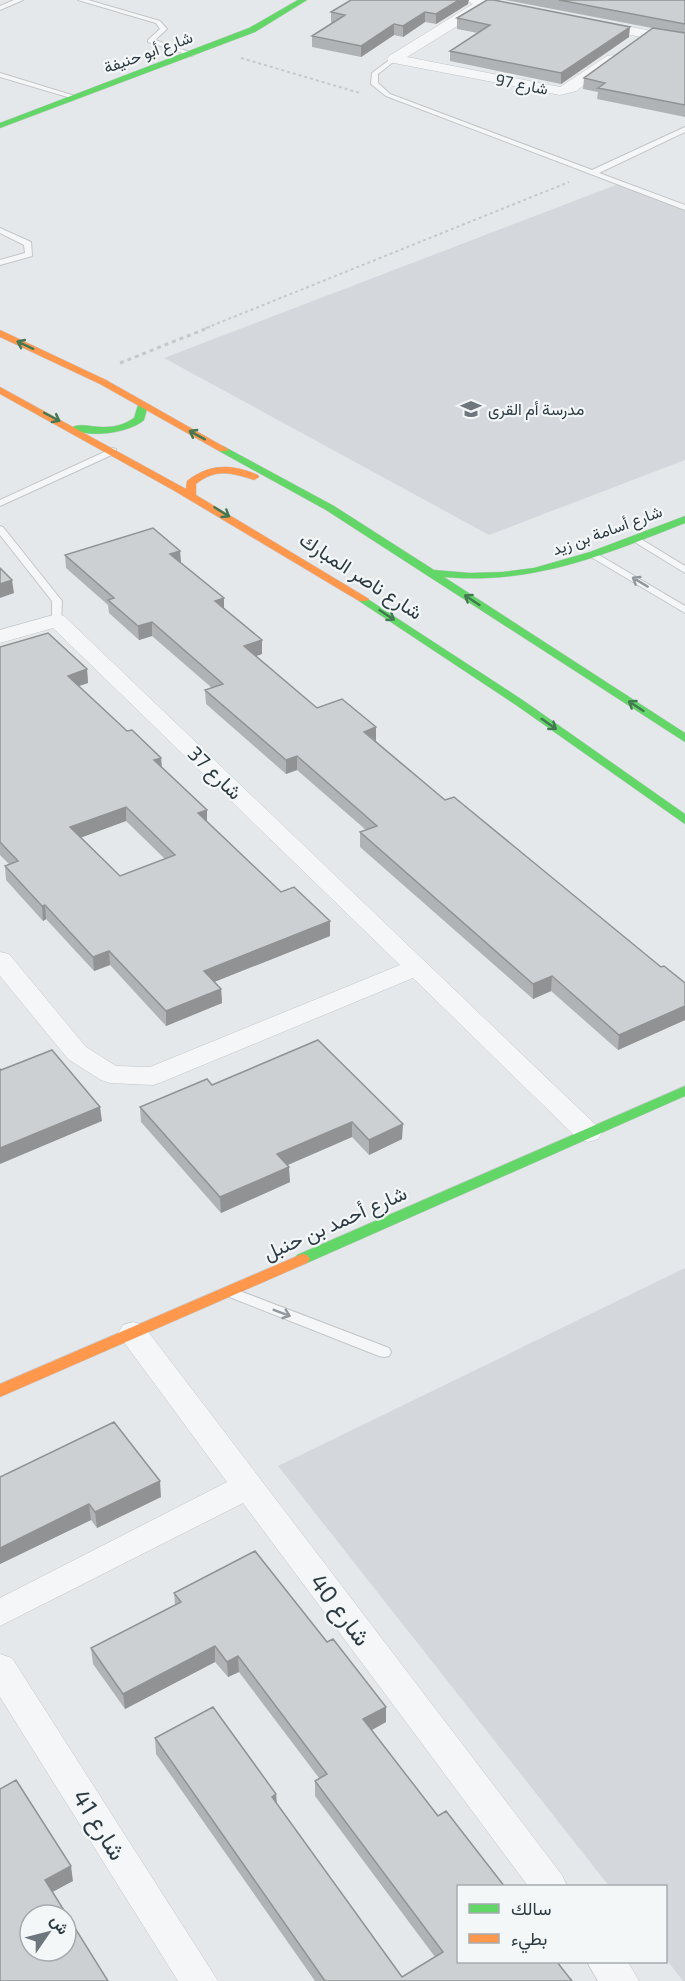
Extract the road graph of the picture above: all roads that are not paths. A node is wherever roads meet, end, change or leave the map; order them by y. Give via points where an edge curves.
1 (20, 0) edge
2 (81, 0) edge
3 (303, 0) edge
4 (478, 1) edge
5 (0, 8) edge
6 (531, 12) edge
7 (589, 23) edge
8 (192, 54) junction
9 (394, 59) junction
10 (0, 75) edge
11 (73, 98) junction
12 (0, 126) edge
13 (685, 129) edge
14 (592, 172) junction
15 (685, 208) edge
16 (0, 230) edge
17 (0, 263) edge
18 (0, 333) edge
19 (0, 390) edge
20 (143, 405) junction
21 (71, 428) junction
22 (113, 451) junction
23 (192, 494) junction
24 (0, 503) edge
25 (330, 508) junction
26 (685, 519) edge
27 (0, 529) edge
28 (636, 539) junction
29 (594, 555) junction
30 (685, 570) edge
31 (427, 571) junction
32 (540, 572) junction
33 (520, 587) dead end
34 (512, 605) dead end
35 (685, 610) edge
36 (57, 620) junction
37 (525, 634) junction
38 (0, 637) edge
39 (685, 738) edge
40 (685, 820) edge
41 (0, 960) edge
42 (416, 968) junction
43 (685, 1091) edge
44 (588, 1133) junction
45 (228, 1291) junction
46 (133, 1333) junction
47 (384, 1352) dead end
48 (0, 1391) edge
49 (247, 1486) junction
50 (0, 1613) edge
51 (0, 1668) edge
52 (547, 1885) edge
53 (607, 1963) edge
54 (199, 1981) edge
55 (620, 1981) edge

1 - 5 lane
2 - 8 lane via 158,22 164,29 150,41
3 - 8 street, شارع أبو حنيفة via 252,30
4 - 6 street
4 - 9 street
7 - 9 street, شارع 97 via 653,35 560,91
8 - 11 street, شارع أبو حنيفة
9 - 14 lane via 375,73 374,84 388,95
10 - 11 lane
11 - 12 street, شارع أبو حنيفة
13 - 14 lane
14 - 15 lane
16 - 17 lane via 28,244 30,249 29,254
20 -> 18 street, شارع ناصر المبارك
19 -> 21 street, شارع ناصر المبارك
20 - 21 street via 140,420 125,428
25 -> 20 street, شارع ناصر المبارك
21 - 22 street, شارع ناصر المبارك
22 - 23 street, شارع ناصر المبارك
22 - 24 lane
23 - 25 street via 191,483 199,475 230,468 246,472 306,505
23 -> 40 street, شارع ناصر المبارك via 373,606
25 - 31 street, شارع ناصر المبارك
26 - 28 street, شارع أسامة بن زيد
27 - 36 lane via 57,601
28 - 29 street, شارع أسامة بن زيد
28 - 30 lane
29 - 32 street, شارع أسامة بن زيد
35 -> 29 lane
31 - 32 street, شارع أسامة بن زيد via 493,578
37 -> 31 street, شارع ناصر المبارك
32 - 33 street, شارع أسامة بن زيد
34 - 37 street
36 - 38 street
36 - 42 street, شارع 37
39 -> 37 street, شارع ناصر المبارك
41 - 42 street via 77,1053 110,1074 153,1076
42 - 44 street, شارع 37
43 - 44 street, شارع أحمد بن حنبل
44 - 45 street, شارع أحمد بن حنبل
45 - 46 street, شارع أحمد بن حنبل
45 -> 47 lane
46 - 48 street, شارع أحمد بن حنبل
46 - 49 street, شارع 40
49 - 50 street
49 - 52 street, شارع 40
51 - 54 street, شارع 41
53 - 55 street

